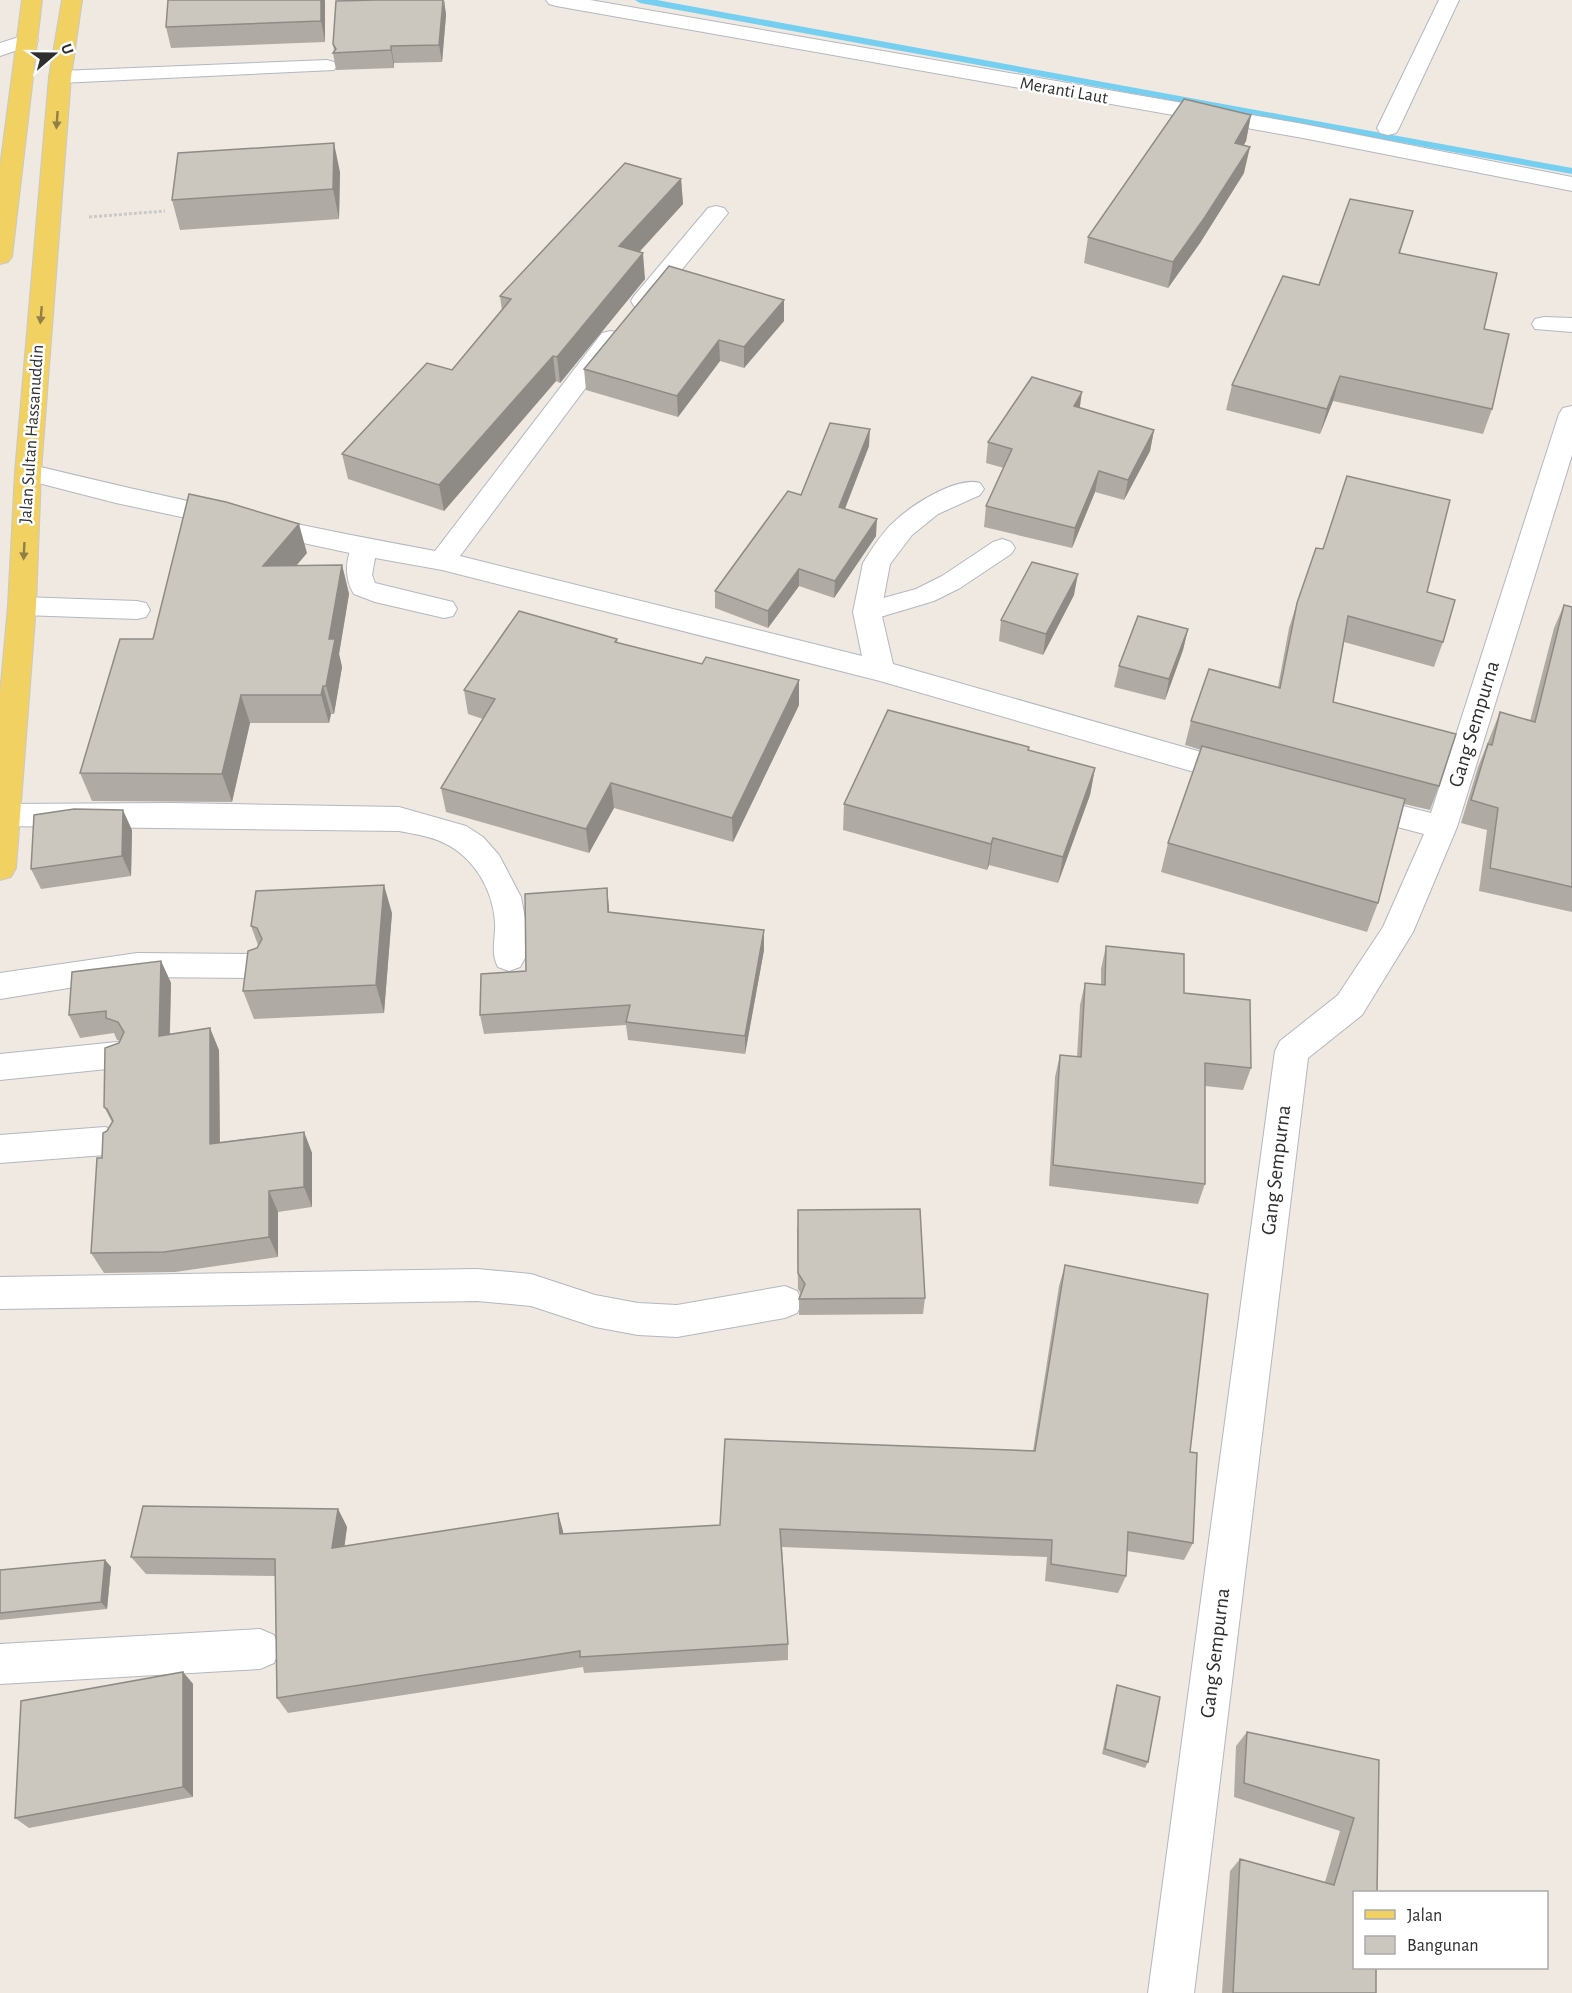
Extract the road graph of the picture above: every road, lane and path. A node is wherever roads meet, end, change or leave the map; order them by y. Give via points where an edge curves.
1 (32, 0) edge
2 (72, 0) edge
3 (556, 0) edge
4 (1449, 0) edge
5 (28, 40) junction
6 (0, 50) edge
7 (327, 66) dead end
8 (60, 77) junction
9 (1388, 128) dead end
10 (4, 179) edge
11 (1572, 184) edge
12 (165, 211) dead end
13 (716, 213) dead end
14 (50, 220) junction
15 (0, 257) edge
16 (1544, 324) dead end
17 (1572, 325) edge
18 (1572, 414) edge
19 (28, 472) junction
20 (971, 489) dead end
21 (364, 547) junction
22 (1002, 548) dead end
23 (442, 561) junction
24 (22, 606) junction
25 (444, 609) dead end
26 (137, 610) dead end
27 (867, 612) junction
28 (880, 671) junction
29 (1262, 780) edge
30 (1329, 798) edge
31 (4, 816) junction
32 (1442, 827) junction
33 (0, 868) edge
34 (509, 958) dead end
35 (254, 966) edge
36 (0, 986) edge
37 (117, 1055) edge
38 (0, 1067) edge
39 (105, 1141) edge
40 (0, 1149) edge
41 (0, 1293) edge
42 (785, 1302) dead end
43 (260, 1649) dead end
44 (0, 1664) edge
45 (1171, 1993) edge

1 - 5 main road
2 - 8 main road, Jalan Sultan Hassanuddin
3 - 11 street, Meranti Laut via 1303,131
4 - 9 street
5 - 6 lane
5 - 10 main road
7 - 8 lane
8 -> 14 main road, Jalan Sultan Hassanuddin
10 - 15 main road
12 - 14 path
13 - 23 street via 600,351
14 -> 19 main road, Jalan Sultan Hassanuddin
16 - 17 street
18 - 32 street, Gang Sempurna
19 - 21 street
19 -> 24 main road, Jalan Sultan Hassanuddin
20 - 27 street via 929,508 902,529 877,563
21 - 23 street
21 - 25 lane via 358,575 363,588
22 - 27 lane via 925,595
23 - 28 street
24 - 26 lane
24 - 31 main road, Jalan Sultan Hassanuddin
27 - 28 street
28 - 29 street
30 - 32 street
31 - 33 main road, Jalan Sultan Hassanuddin
31 - 34 street via 399,819 435,827 463,838 490,864 504,892 511,921
32 - 45 street, Gang Sempurna via 1397,932 1350,1005 1292,1050
35 - 36 lane via 137,965
37 - 38 lane
39 - 40 lane
41 - 42 lane via 477,1285 531,1290 595,1311 638,1319 678,1321
43 - 44 lane

